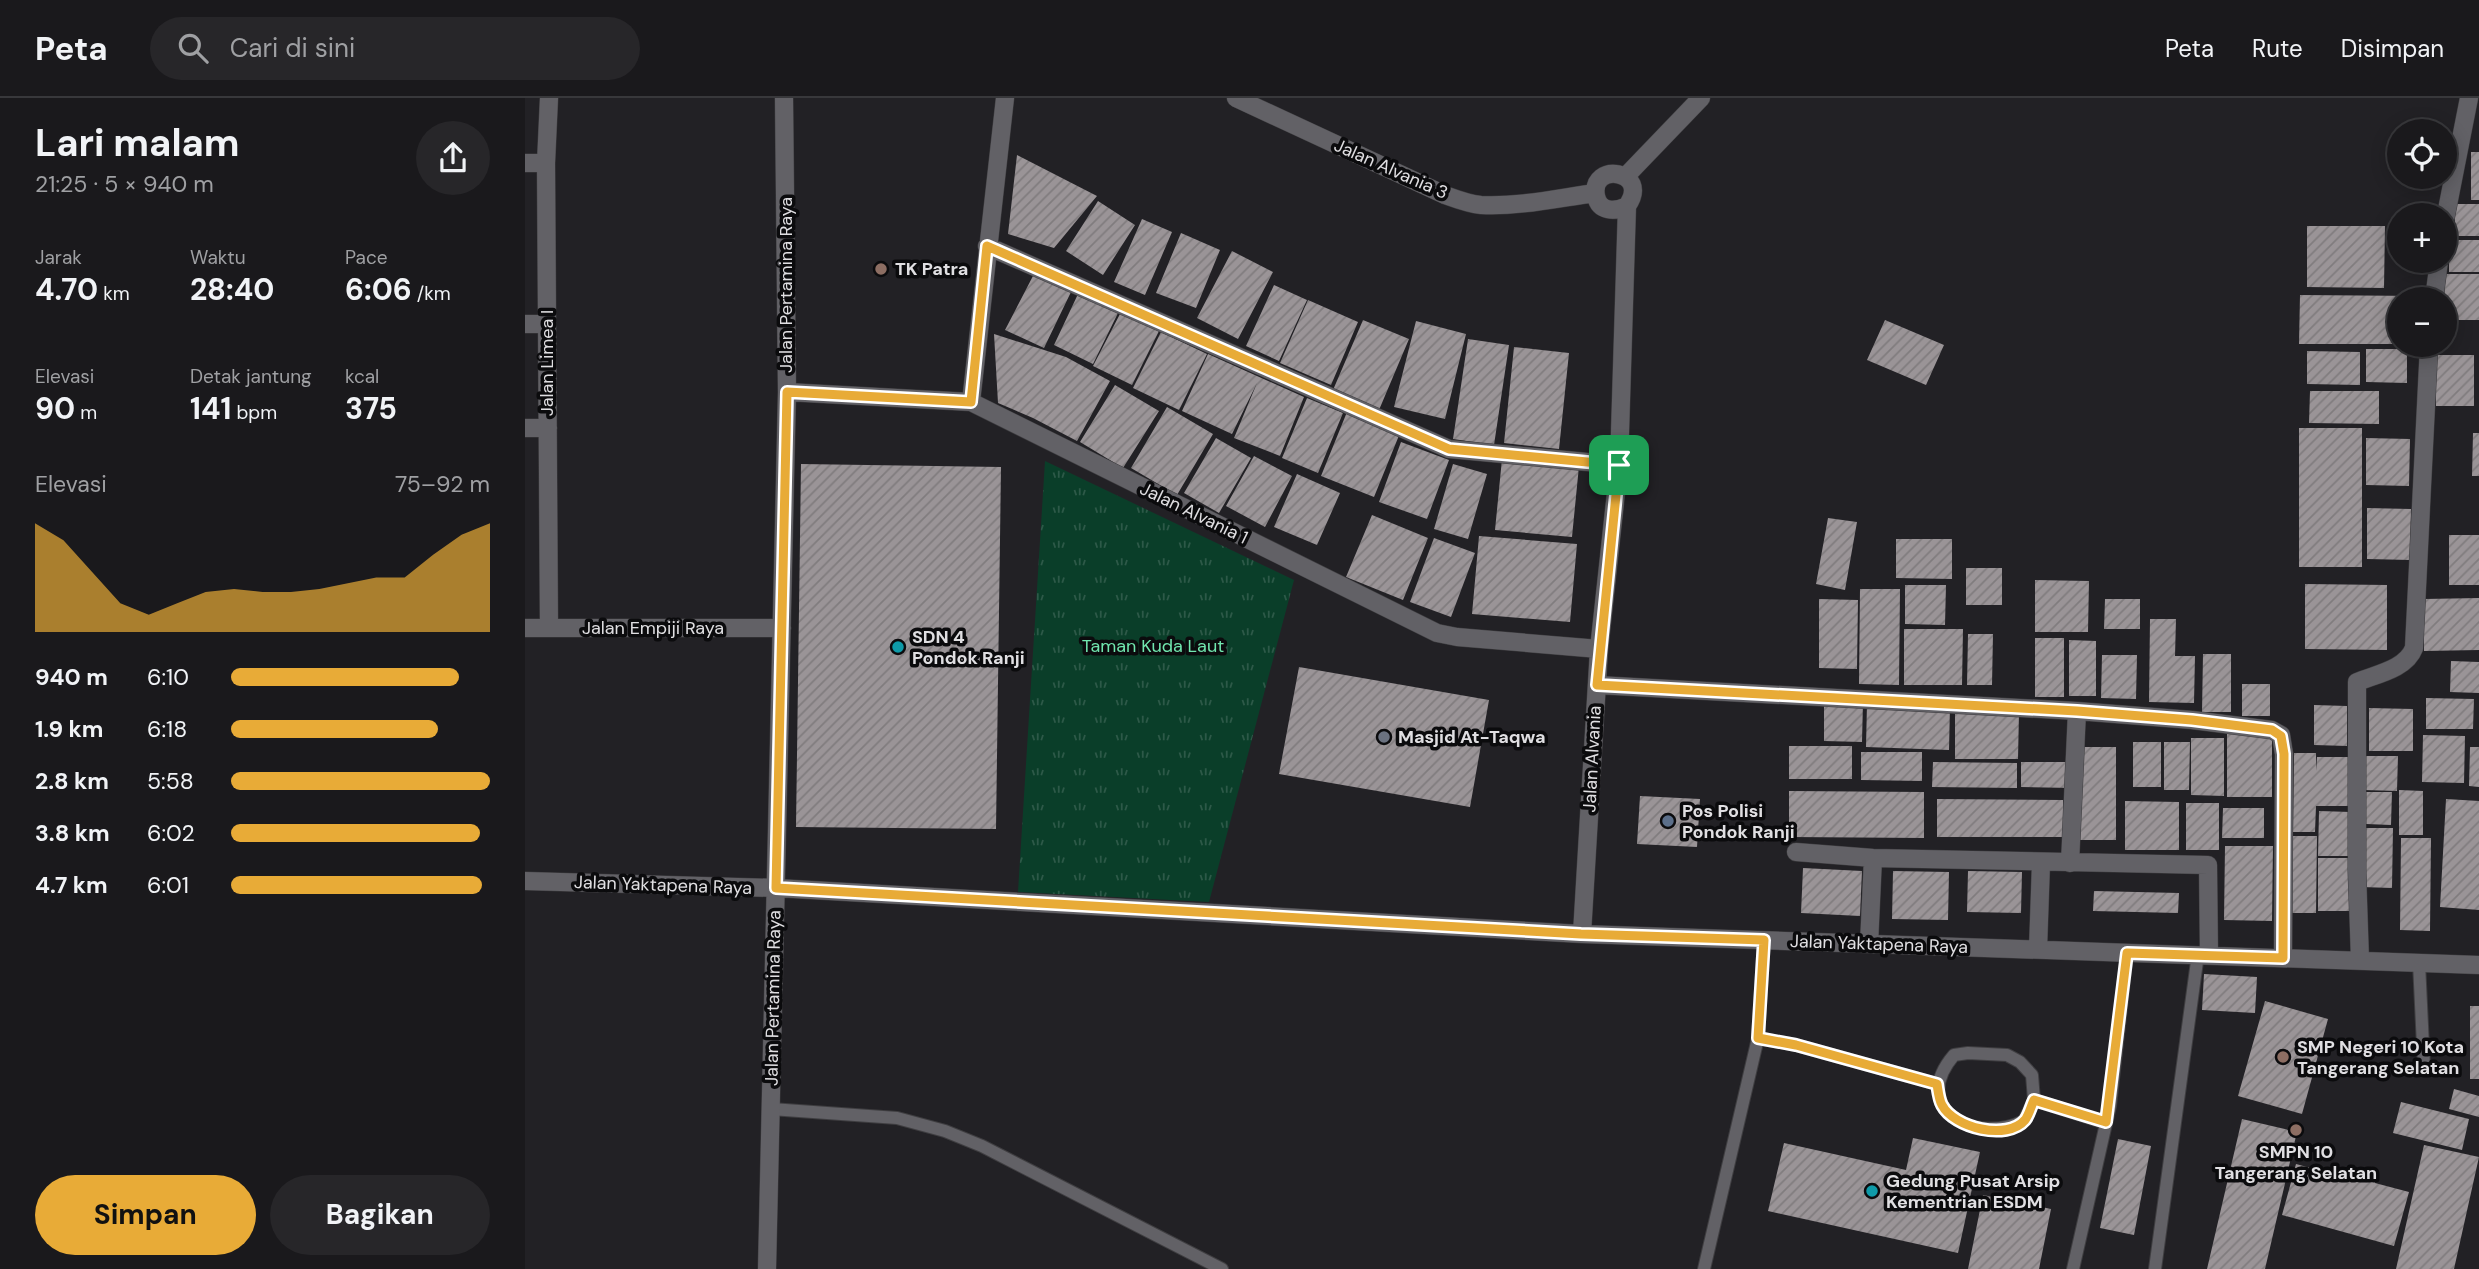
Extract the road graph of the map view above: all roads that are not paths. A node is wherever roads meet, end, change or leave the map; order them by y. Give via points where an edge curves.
1 (549, 98) edge
2 (784, 98) edge
3 (1005, 98) edge
4 (1236, 98) edge
5 (1701, 98) edge
6 (2469, 98) edge
7 (525, 163) edge
8 (546, 163) junction
9 (1626, 176) junction
10 (1595, 193) junction
11 (2448, 203) edge
12 (1627, 206) junction
13 (987, 246) junction
14 (525, 324) edge
15 (547, 324) junction
16 (2428, 357) edge
17 (787, 392) junction
18 (971, 402) junction
19 (525, 428) edge
20 (548, 428) junction
21 (1619, 465) junction
22 (525, 628) edge
23 (549, 628) junction
24 (782, 628) junction
25 (1599, 649) junction
26 (1597, 685) junction
27 (2077, 711) junction
28 (1796, 852) dead end
29 (1873, 858) junction
30 (2041, 863) junction
31 (2070, 863) junction
32 (525, 881) edge
33 (776, 888) junction
34 (1581, 934) junction
35 (1764, 940) junction
36 (1869, 944) junction
37 (2038, 949) junction
38 (2127, 953) junction
39 (2203, 954) junction
40 (2283, 958) junction
41 (2360, 960) junction
42 (2419, 963) junction
43 (2479, 965) edge
44 (1758, 1038) junction
45 (2424, 1068) dead end
46 (1937, 1084) junction
47 (2034, 1100) junction
48 (771, 1109) junction
49 (2106, 1122) junction
50 (767, 1269) edge
51 (1222, 1269) edge
52 (1704, 1269) edge
53 (2073, 1269) edge
54 (2155, 1269) edge

1 - 8 street, Jalan Limea I
2 - 17 street, Jalan Pertamina Raya
3 - 13 street
4 - 10 street, Jalan Alvania 3 via 1464,201 1516,203
5 - 9 street
6 - 11 street
7 - 8 street
8 - 15 street, Jalan Limea I
9 - 10 street via 1618,173 1601,178
9 - 12 street via 1633,191
10 - 12 street via 1603,208 1611,211
12 - 21 street, Jalan Alvania
13 - 18 street
13 - 21 street via 1449,449
14 - 15 street
15 - 20 street, Jalan Limea I
16 - 41 street via 2414,648 2402,664 2357,682
17 - 18 street, Jalan Alvania 1
17 - 24 street, Jalan Pertamina Raya via 790,569
18 - 25 street, Jalan Alvania 1 via 1437,633
19 - 20 street
20 - 23 street, Jalan Limea I
21 - 25 street, Jalan Alvania
22 - 23 street, Jalan Empiji Raya
23 - 24 street, Jalan Empiji Raya
24 - 33 street, Jalan Pertamina Raya
25 - 26 street, Jalan Alvania
26 - 27 street
26 - 34 street, Jalan Alvania
27 - 31 street
27 - 40 street via 2259,727 2281,736
28 - 29 street
29 - 30 street
29 - 36 street
30 - 31 street
30 - 37 street
31 - 39 street via 2208,865
32 - 33 street, Jalan Yaktapena Raya
33 - 34 street, Jalan Yaktapena Raya
33 - 48 street, Jalan Pertamina Raya
34 - 35 street, Jalan Yaktapena Raya
35 - 36 street, Jalan Yaktapena Raya
35 - 44 lane
36 - 37 street, Jalan Yaktapena Raya
37 - 38 street, Jalan Yaktapena Raya
38 - 39 street, Jalan Yaktapena Raya
38 - 49 lane
39 - 40 street, Jalan Yaktapena Raya
39 - 54 lane
40 - 41 street, Jalan Yaktapena Raya
41 - 42 street, Jalan Yaktapena Raya
42 - 43 street, Jalan Yaktapena Raya
42 - 45 lane
44 - 46 lane
44 - 52 lane
46 - 47 lane via 1941,1105 1971,1128 2009,1128 2024,1121
46 - 47 lane via 1954,1055 2007,1055 2032,1075
47 - 49 lane
48 - 50 street, Jalan Pertamina Raya
48 - 51 lane via 897,1118 945,1131
49 - 53 lane

